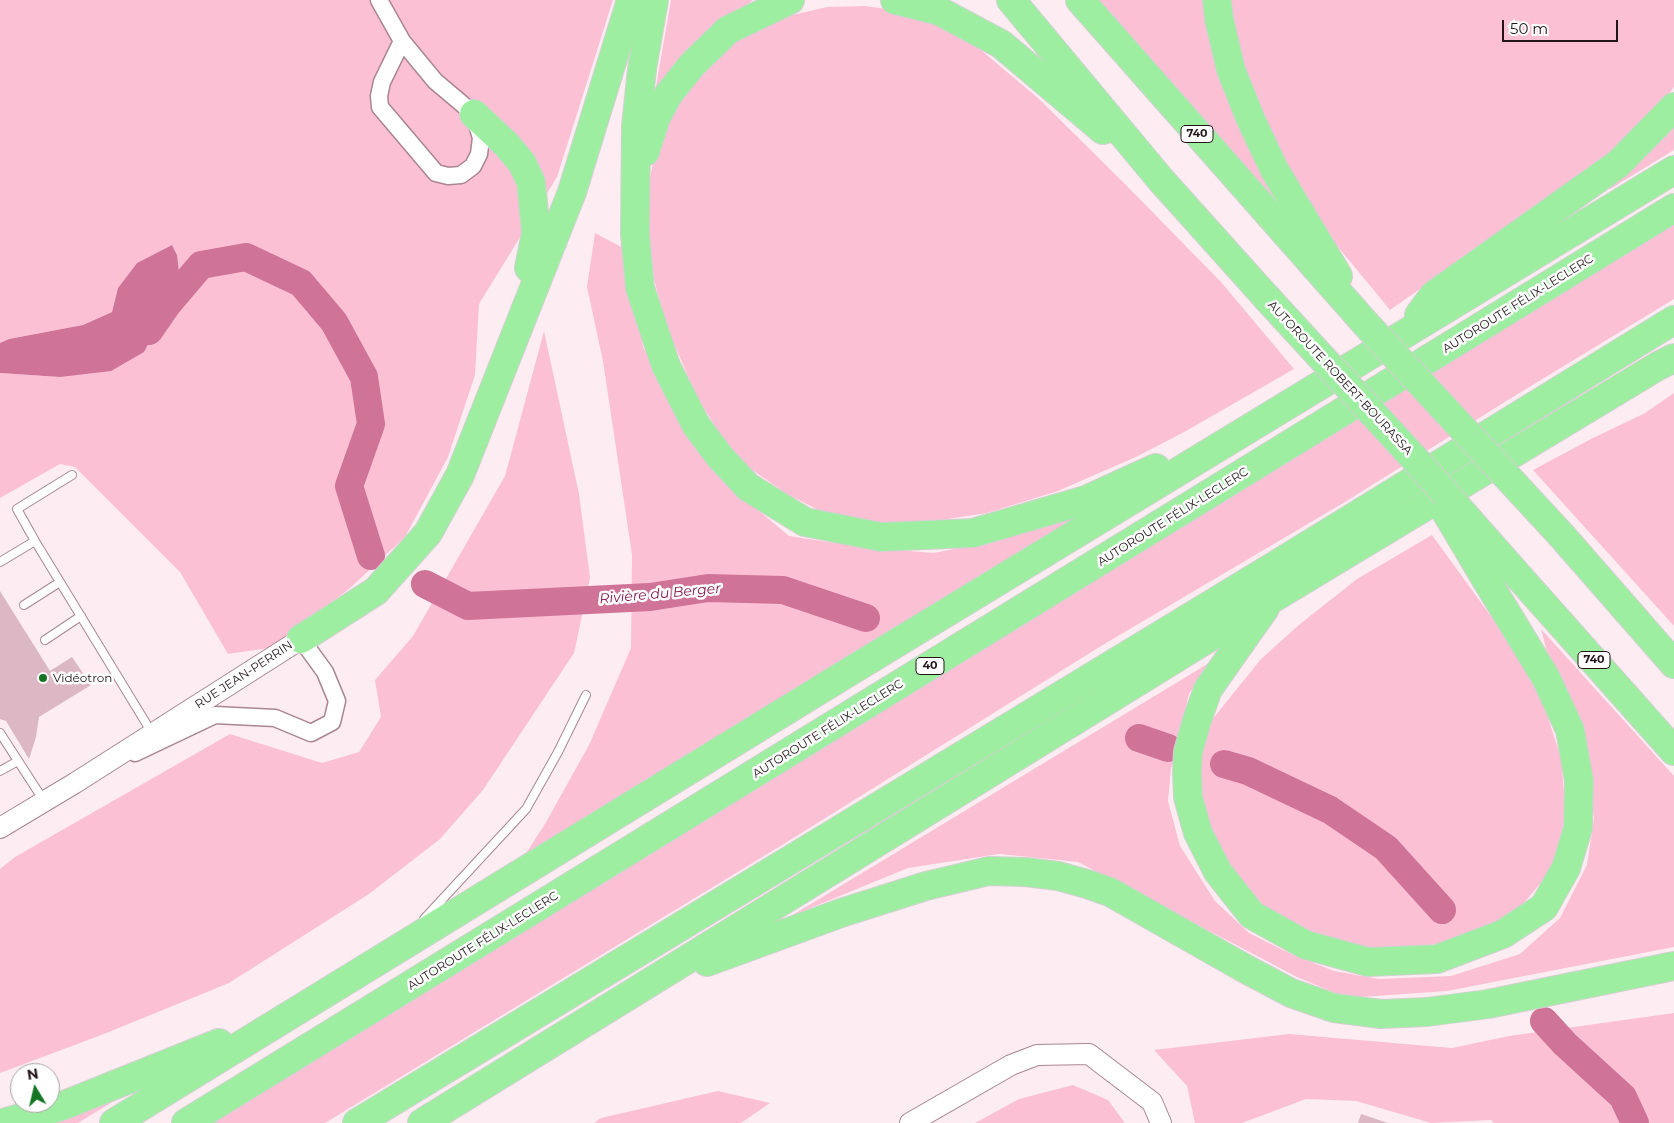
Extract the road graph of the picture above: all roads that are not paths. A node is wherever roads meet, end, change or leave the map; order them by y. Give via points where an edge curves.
1 (379, 0) edge
2 (631, 0) edge
3 (654, 0) edge
4 (790, 0) edge
5 (895, 0) edge
6 (1011, 0) edge
7 (1080, 0) edge
8 (1217, 0) edge
9 (402, 41) junction
10 (1674, 107) edge
11 (474, 114) junction
12 (1674, 170) edge
13 (1161, 180) junction
14 (635, 182) junction
15 (1674, 208) edge
16 (1321, 262) junction
17 (1674, 320) edge
18 (1407, 333) junction
19 (1669, 359) edge
20 (495, 386) junction
21 (1263, 421) junction
22 (1413, 457) junction
23 (72, 475) dead end
24 (35, 541) junction
25 (0, 562) edge
26 (60, 582) junction
27 (1608, 589) junction
28 (1270, 600) junction
29 (24, 605) dead end
30 (81, 616) junction
31 (301, 639) junction
32 (45, 640) dead end
33 (1674, 651) edge
34 (1674, 664) edge
35 (586, 696) dead end
36 (0, 733) edge
37 (152, 734) junction
38 (1674, 751) edge
39 (18, 761) junction
40 (0, 771) edge
41 (75, 783) junction
42 (44, 802) junction
43 (0, 828) edge
44 (391, 954) junction
45 (1674, 966) edge
46 (654, 981) junction
47 (293, 1014) junction
48 (506, 1071) junction
49 (2, 1123) edge
50 (114, 1123) edge
51 (186, 1123) edge
52 (357, 1123) edge
53 (422, 1123) edge
54 (452, 1123) edge
55 (910, 1123) edge
56 (1161, 1123) edge

1 - 9 street
2 - 20 highway via 572,192
3 - 14 highway via 636,126
4 - 14 highway via 728,30 692,65 656,118
5 - 13 highway via 939,11 1001,44
6 - 13 highway, AUTOROUTE ROBERT-BOURASSA / 740
7 - 16 highway, 740
8 - 16 highway via 1230,70 1274,169
9 - 11 street via 435,81
9 - 11 street via 382,82 380,107 436,173 461,175 472,166 479,154 481,138
10 - 18 highway via 1618,164 1434,295
11 - 20 highway via 522,163 531,182 536,233
12 - 18 highway
13 - 22 highway, AUTOROUTE ROBERT-BOURASSA / 740, bridge
14 - 21 highway via 640,288 666,366 696,426 748,487 805,522 881,536 972,533 1086,500
15 - 51 highway, AUTOROUTE FÉLIX-LECLERC / 40
16 - 27 highway, bridge via 1365,323
17 - 52 highway
18 - 21 highway
19 - 28 highway
20 - 31 highway via 460,476 428,533 376,591
21 - 44 highway
22 - 28 highway, bridge via 1546,678 1570,730 1579,780 1578,828 1566,868 1544,907 1503,934 1437,959 1368,962 1306,945 1252,915 1218,872 1198,833 1188,797 1186,772 1188,752 1208,689
22 - 38 highway, AUTOROUTE ROBERT-BOURASSA / 740, bridge
23 - 24 lane via 17,510
24 - 25 lane
24 - 26 lane
26 - 29 lane
26 - 30 lane
27 - 33 highway
27 - 34 highway
28 - 46 highway
30 - 32 lane
30 - 37 lane
31 - 37 street, RUE JEAN-PERRIN
31 - 41 street, RUE JEAN-PERRIN via 325,672 338,701 332,722 311,733 275,718 215,715
35 - 44 lane via 526,809
36 - 39 lane
37 - 41 street, RUE JEAN-PERRIN
39 - 40 lane
39 - 42 lane
41 - 42 street, RUE JEAN-PERRIN
42 - 43 street, RUE JEAN-PERRIN
44 - 47 highway
45 - 46 highway via 1488,1004 1427,1012 1381,1014 1334,1008 1291,993 1110,892 1058,876 989,871 926,886 841,913
46 - 48 highway
47 - 49 highway via 62,1106
47 - 50 highway
48 - 53 highway
48 - 54 highway
55 - 56 street via 1011,1065 1037,1055 1089,1054 1152,1102

